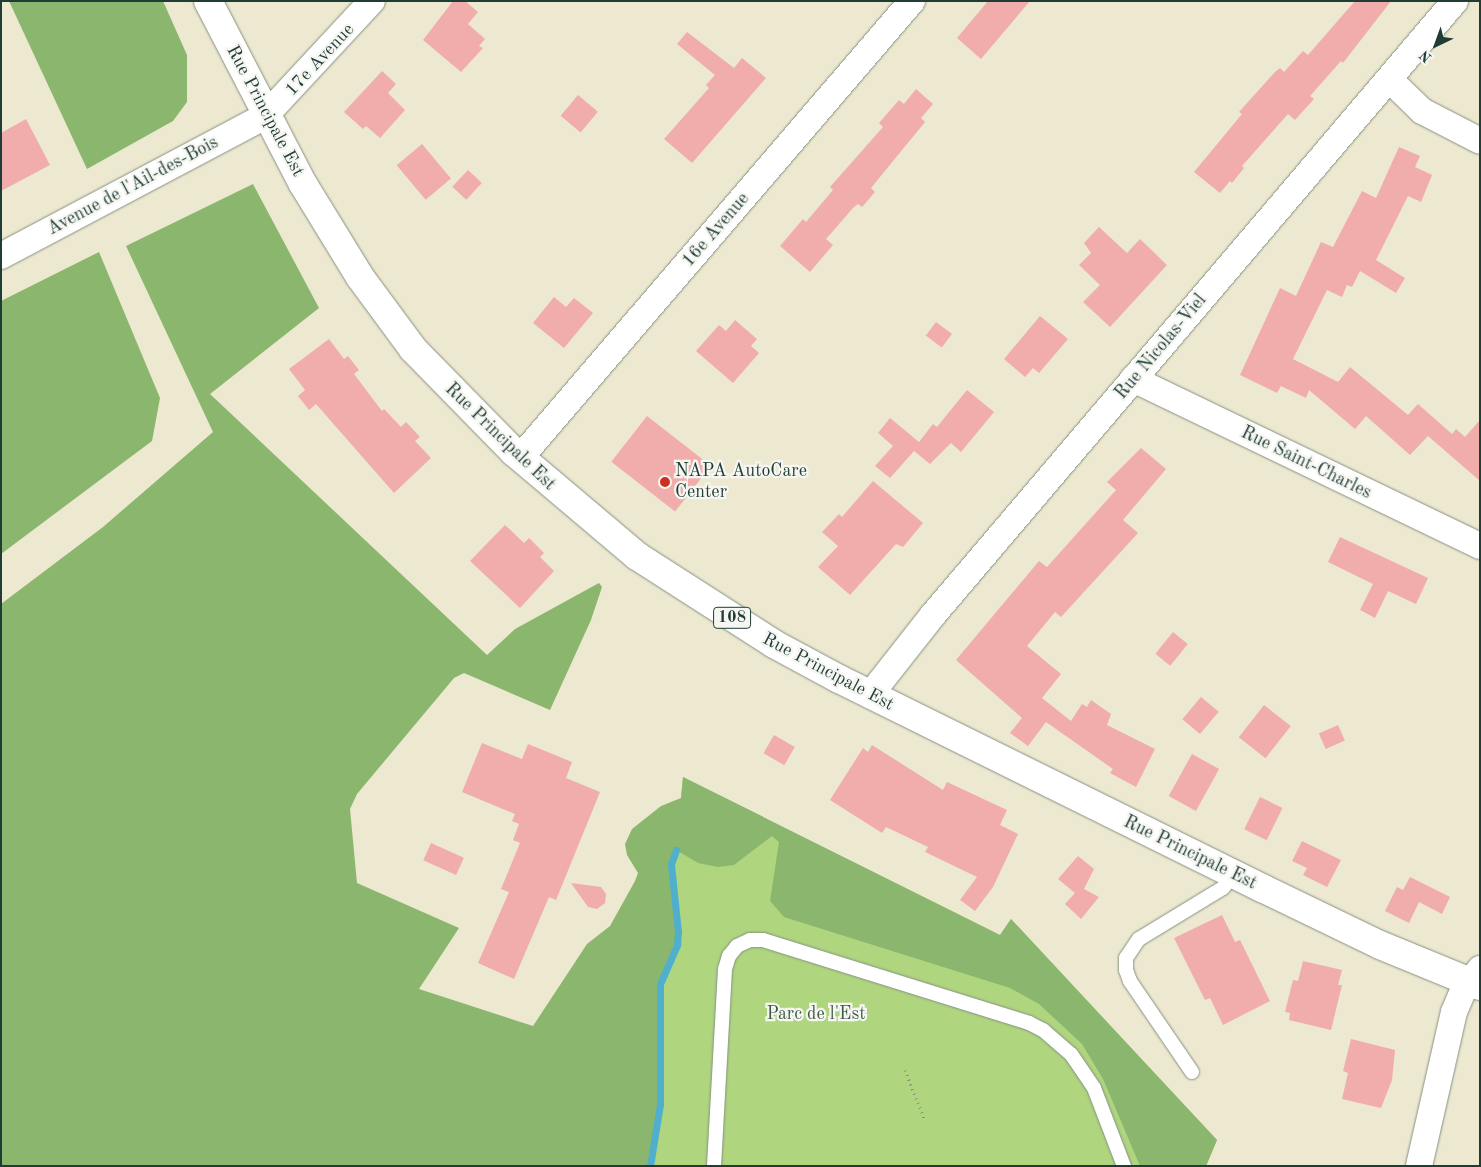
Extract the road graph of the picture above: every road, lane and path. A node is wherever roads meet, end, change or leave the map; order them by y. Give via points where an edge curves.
1 (208, 1) edge
2 (372, 1) edge
3 (912, 1) edge
4 (1455, 1) edge
5 (1389, 79) junction
6 (265, 116) junction
7 (1480, 141) edge
8 (1, 256) edge
9 (1132, 379) junction
10 (520, 458) junction
11 (1480, 546) edge
12 (870, 695) junction
13 (1234, 874) junction
14 (1476, 979) edge
15 (905, 1070) dead end
16 (1192, 1072) dead end
17 (924, 1118) dead end
18 (714, 1166) edge
19 (1124, 1166) edge
20 (1419, 1166) edge

1 - 6 main road, Rue Principale Est / 108
2 - 6 street, 17e Avenue
3 - 10 street, 16e Avenue
4 - 5 street, Rue Nicolas-Viel
5 - 7 street via 1422,111
5 - 9 street, Rue Nicolas-Viel
6 - 8 street, Avenue de l'Ail-des-Bois
6 - 10 main road, Rue Principale Est / 108 via 384,312 445,385
9 - 11 street, Rue Saint-Charles
9 - 12 street, Rue Nicolas-Viel
10 - 12 main road, Rue Principale Est / 108 via 585,515 653,566 774,644
12 - 13 main road, Rue Principale Est / 108
13 - 14 main road, Rue Principale Est / 108 via 1380,945
13 - 16 lane via 1223,888 1139,939 1126,958 1130,981
14 - 20 street via 1454,1012
15 - 17 path
18 - 19 lane via 725,969 737,946 750,940 763,940 1043,1030 1071,1054 1094,1088

